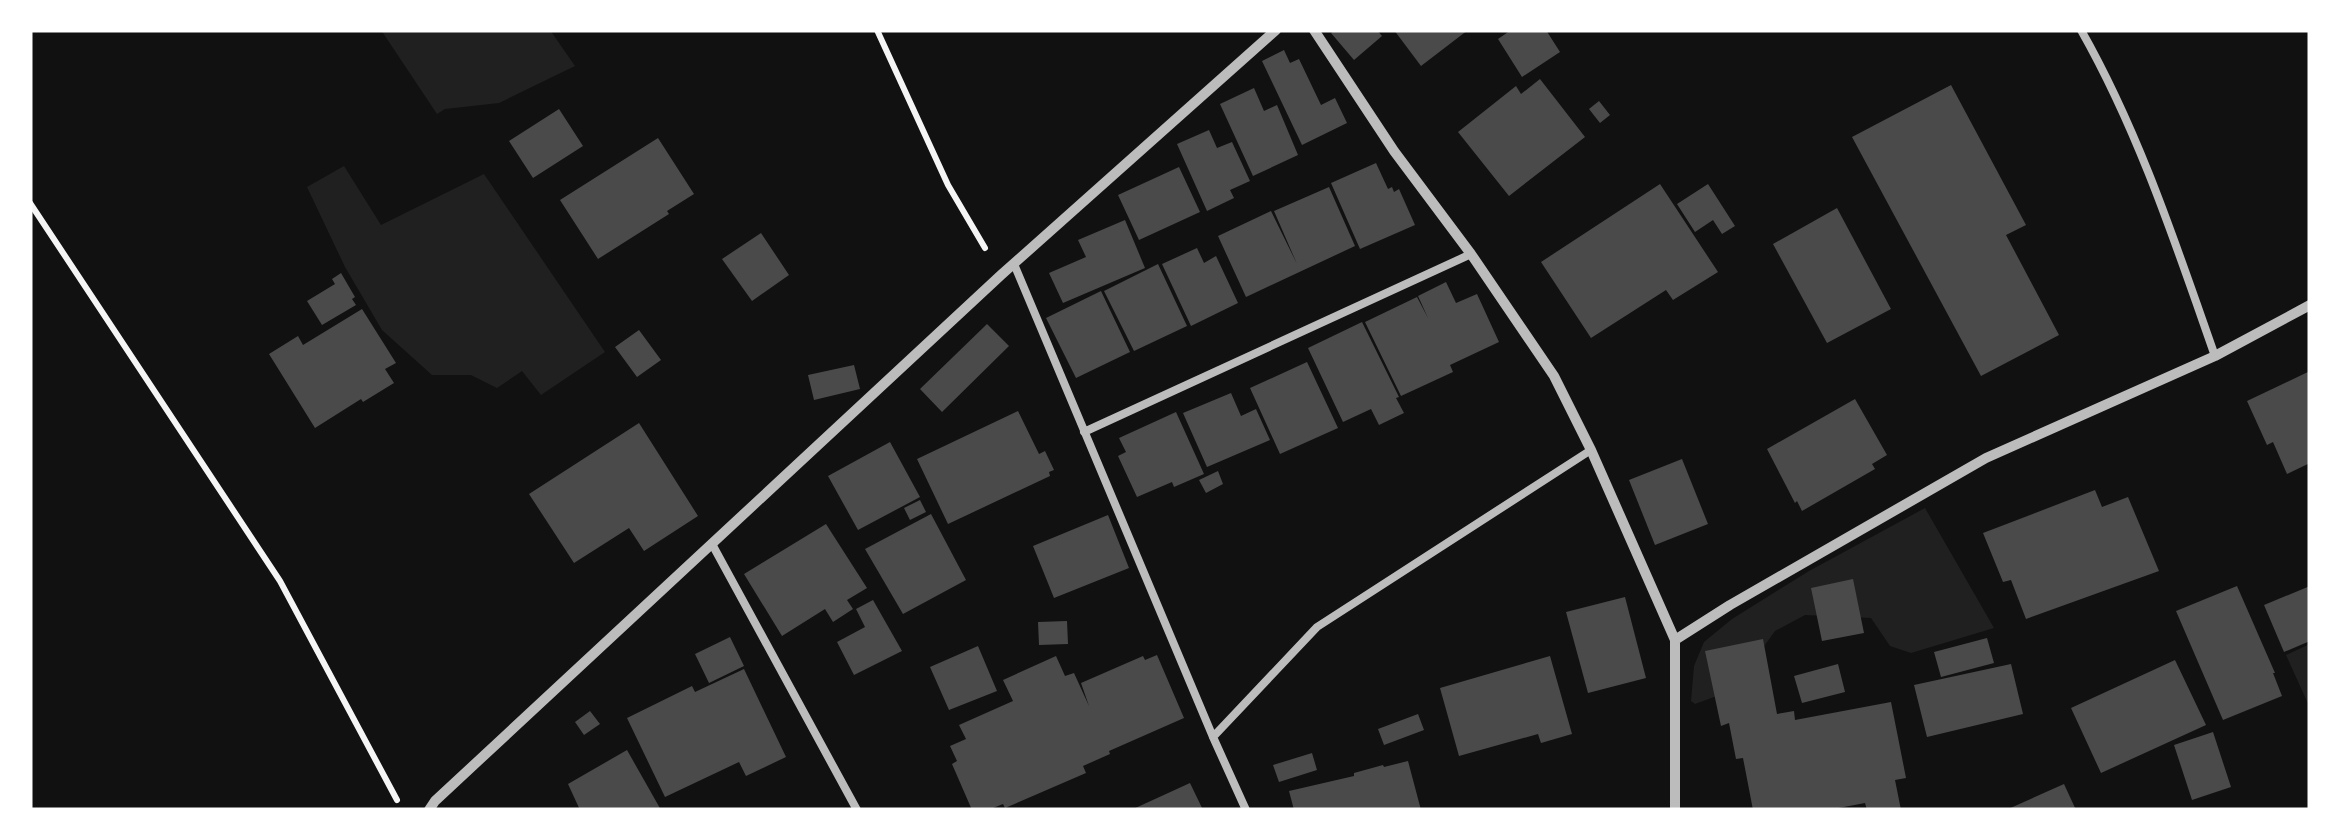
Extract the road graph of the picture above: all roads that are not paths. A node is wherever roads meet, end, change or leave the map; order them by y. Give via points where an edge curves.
1 (1276, 30) edge
2 (1314, 30) edge
3 (2081, 30) edge
4 (1472, 254) junction
5 (1014, 264) junction
6 (2310, 304) edge
7 (2215, 356) junction
8 (1084, 432) junction
9 (1590, 450) junction
10 (712, 544) junction
11 (1675, 640) junction
12 (1213, 737) junction
13 (428, 810) edge
14 (857, 810) edge
15 (1246, 810) edge
16 (1675, 810) edge

1 - 5 street
2 - 4 street
3 - 7 lane via 2154,181
4 - 8 lane
4 - 9 street via 1554,376
5 - 8 lane
5 - 10 street
6 - 7 street
7 - 11 street via 1986,458
8 - 12 lane
9 - 11 street
9 - 12 lane via 1317,626
10 - 13 street
10 - 14 lane
11 - 16 street
12 - 15 lane

